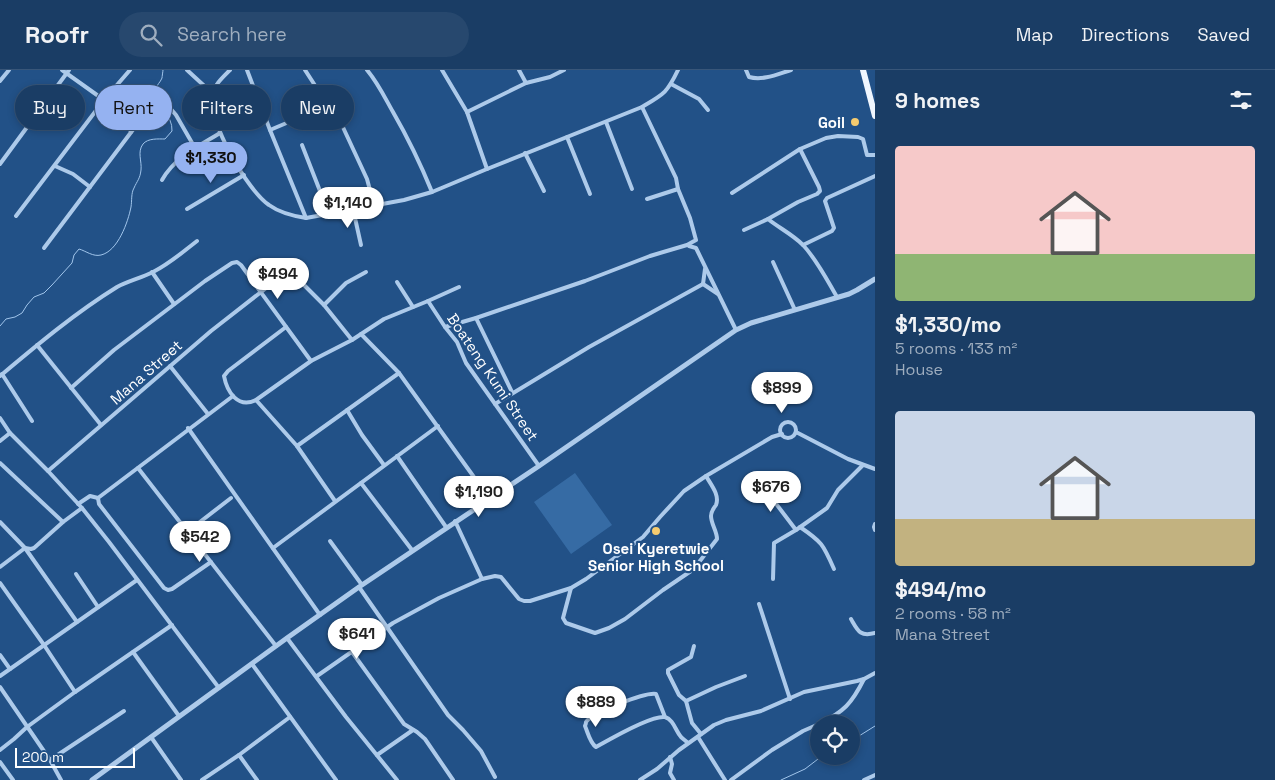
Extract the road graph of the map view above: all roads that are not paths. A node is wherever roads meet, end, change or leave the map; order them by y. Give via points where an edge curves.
1 (9, 70) edge
2 (62, 70) edge
3 (130, 70) edge
4 (187, 70) edge
5 (230, 70) edge
6 (247, 70) edge
7 (305, 70) edge
8 (368, 70) edge
9 (442, 70) edge
10 (519, 70) edge
11 (564, 70) edge
12 (678, 70) edge
13 (746, 70) edge
14 (792, 70) edge
15 (863, 70) edge
16 (68, 72) edge
17 (0, 81) edge
18 (526, 83) junction
19 (672, 84) junction
20 (117, 85) edge
21 (203, 85) edge
22 (217, 85) edge
23 (253, 85) edge
24 (315, 85) edge
25 (95, 93) edge
26 (874, 104) edge
27 (642, 107) junction
28 (172, 110) edge
29 (708, 110) dead end
30 (95, 112) edge
31 (467, 112) junction
32 (875, 116) edge
33 (606, 122) junction
34 (219, 130) edge
35 (270, 130) edge
36 (345, 130) edge
37 (131, 132) edge
38 (220, 134) junction
39 (567, 137) junction
40 (302, 146) dead end
41 (195, 148) junction
42 (800, 149) junction
43 (525, 153) junction
44 (875, 154) edge
45 (0, 164) edge
46 (55, 166) junction
47 (487, 169) junction
48 (244, 175) junction
49 (875, 176) edge
50 (162, 180) dead end
51 (90, 187) junction
52 (632, 189) dead end
53 (678, 189) junction
54 (544, 191) dead end
55 (820, 191) junction
56 (432, 192) junction
57 (590, 194) dead end
58 (732, 194) dead end
59 (647, 199) dead end
60 (825, 201) junction
61 (374, 205) junction
62 (187, 209) dead end
63 (353, 209) junction
64 (329, 214) junction
65 (16, 216) dead end
66 (306, 218) junction
67 (768, 219) junction
68 (744, 230) dead end
69 (197, 241) dead end
70 (361, 245) dead end
71 (687, 245) junction
72 (803, 245) junction
73 (44, 248) dead end
74 (773, 262) dead end
75 (705, 267) junction
76 (152, 272) junction
77 (366, 272) dead end
78 (875, 279) edge
79 (397, 282) dead end
80 (703, 284) junction
81 (459, 287) dead end
82 (261, 292) junction
83 (718, 294) junction
84 (837, 297) junction
85 (428, 301) junction
86 (174, 304) junction
87 (324, 305) junction
88 (413, 307) junction
89 (796, 310) junction
90 (476, 318) junction
91 (445, 326) junction
92 (286, 327) junction
93 (736, 330) junction
94 (361, 334) junction
95 (352, 340) junction
96 (37, 345) junction
97 (311, 361) junction
98 (170, 366) junction
99 (399, 373) junction
100 (1, 375) edge
101 (71, 388) junction
102 (512, 392) junction
103 (233, 396) junction
104 (256, 400) junction
105 (495, 404) junction
106 (347, 410) junction
107 (208, 414) junction
108 (0, 418) edge
109 (32, 421) dead end
110 (101, 426) junction
111 (438, 426) junction
112 (188, 428) junction
113 (796, 432) junction
114 (10, 433) junction
115 (782, 434) junction
116 (0, 440) edge
117 (297, 446) junction
118 (397, 456) junction
119 (0, 463) edge
120 (384, 465) junction
121 (863, 465) junction
122 (538, 466) junction
123 (138, 468) junction
124 (875, 469) edge
125 (48, 471) junction
126 (706, 476) junction
127 (361, 483) junction
128 (762, 484) dead end
129 (98, 498) junction
130 (231, 498) dead end
131 (489, 498) junction
132 (335, 501) junction
133 (80, 506) junction
134 (455, 521) junction
135 (0, 522) edge
136 (63, 522) junction
137 (875, 524) edge
138 (446, 527) junction
139 (798, 529) junction
140 (875, 530) edge
141 (188, 532) junction
142 (330, 540) dead end
143 (25, 548) junction
144 (273, 548) junction
145 (412, 550) junction
146 (211, 562) junction
147 (0, 566) edge
148 (834, 569) dead end
149 (76, 574) dead end
150 (482, 579) junction
151 (773, 579) dead end
152 (137, 580) junction
153 (0, 583) edge
154 (361, 586) junction
155 (571, 588) junction
156 (759, 604) dead end
157 (98, 607) junction
158 (320, 615) junction
159 (851, 619) dead end
160 (77, 622) junction
161 (172, 625) junction
162 (387, 628) junction
163 (875, 634) edge
164 (287, 638) junction
165 (44, 645) junction
166 (276, 646) junction
167 (694, 646) dead end
168 (134, 652) junction
169 (352, 652) junction
170 (0, 655) edge
171 (252, 664) junction
172 (10, 669) junction
173 (875, 673) edge
174 (0, 676) edge
175 (317, 676) junction
176 (745, 676) dead end
177 (864, 679) junction
178 (0, 688) edge
179 (219, 688) junction
180 (76, 692) junction
181 (790, 699) junction
182 (686, 701) junction
183 (124, 711) dead end
184 (835, 715) edge
185 (179, 716) junction
186 (665, 716) junction
187 (290, 718) junction
188 (27, 727) junction
189 (810, 728) edge
190 (413, 730) junction
191 (700, 736) junction
192 (151, 737) junction
193 (688, 743) junction
194 (0, 750) edge
195 (239, 755) junction
196 (377, 755) junction
197 (670, 757) junction
198 (50, 760) junction
199 (0, 762) edge
200 (875, 775) edge
201 (495, 777) dead end
202 (13, 780) edge
203 (61, 780) edge
204 (92, 780) edge
205 (181, 780) edge
206 (202, 780) edge
207 (257, 780) edge
208 (336, 780) edge
209 (396, 780) edge
210 (453, 780) edge
211 (640, 780) edge
212 (674, 780) edge
213 (725, 780) edge
214 (731, 780) edge
215 (864, 780) edge

1 - 17 street
2 - 16 street
3 - 20 street
4 - 21 street
5 - 22 street
6 - 23 street
7 - 24 street
8 - 56 street via 419,160
9 - 31 street
10 - 18 street
11 - 18 street
12 - 19 street
13 - 14 street via 749,77 755,79
15 - 26 main road
16 - 25 street
16 - 45 street
18 - 31 street
19 - 27 street via 660,97
19 - 29 street via 699,99
26 - 32 main road
27 - 33 street
27 - 53 street via 676,178
28 - 41 street
30 - 46 street
31 - 47 street
33 - 39 street
33 - 52 street
34 - 38 street
35 - 66 street
36 - 61 street
37 - 51 street
38 - 41 street
38 - 48 street
39 - 43 street
39 - 57 street
40 - 64 street
41 - 50 street via 178,159
42 - 44 street via 826,138 858,137 863,139 867,155
42 - 55 street
42 - 58 street
43 - 47 street
43 - 54 street
46 - 51 street
46 - 65 street
47 - 56 street
48 - 62 street
48 - 66 street via 268,205 292,216
49 - 60 street
51 - 73 street
53 - 59 street
53 - 71 street via 696,236 696,240
55 - 60 street
55 - 67 street
56 - 61 street
60 - 72 street via 834,228
61 - 63 street
63 - 64 street
63 - 70 street
64 - 66 street
67 - 68 street
67 - 72 street
69 - 76 street
71 - 75 street via 696,248
71 - 90 street
72 - 84 street
74 - 89 street
75 - 80 street
75 - 83 street
76 - 86 street
76 - 96 street via 119,286
77 - 87 street via 346,283
78 - 84 street
79 - 88 street
80 - 83 street
80 - 102 street
81 - 85 street
82 - 86 street via 237,262 205,280
82 - 87 street, Mana Street via 284,274 292,274
82 - 92 street
82 - 98 street, Mana Street
83 - 93 street
84 - 89 street
85 - 88 street
85 - 91 street, Boateng Kumi Street
86 - 101 street
87 - 95 street, Mana Street
88 - 94 street via 384,319
89 - 93 street
90 - 91 street
90 - 102 street
91 - 105 street, Boateng Kumi Street
92 - 97 street
92 - 103 street via 228,370 224,376
93 - 122 street
94 - 95 street
94 - 99 street
95 - 97 street
96 - 100 street
96 - 101 street
97 - 104 street
98 - 107 street
98 - 110 street, Mana Street
99 - 106 street
99 - 111 street
100 - 109 street
101 - 110 street
102 - 105 street
103 - 104 street via 241,402
103 - 107 street
104 - 117 street
105 - 122 street, Boateng Kumi Street
106 - 117 street
106 - 120 street
107 - 112 street
108 - 114 street
110 - 125 street, Mana Street
111 - 118 street
111 - 131 street
112 - 123 street
112 - 144 street
113 - 115 street via 789,438
113 - 115 street via 794,424 788,422 782,425
113 - 121 street
114 - 116 street
114 - 125 street
115 - 126 street
117 - 132 street
118 - 120 street
118 - 138 street
119 - 136 street
120 - 127 street
121 - 124 street
121 - 139 street via 838,490 827,508
122 - 131 street
123 - 129 street
123 - 141 street
125 - 133 street
126 - 155 street via 684,491 643,537
126 - 155 street via 718,496 711,513 717,539 690,572 625,619 595,633 564,621
127 - 132 street
127 - 145 street
128 - 139 street
129 - 133 street via 90,496
129 - 146 street via 99,504 164,588 172,589
130 - 141 street
131 - 134 street
132 - 144 street
133 - 136 street
133 - 152 street
134 - 138 street
134 - 150 street
135 - 143 street
136 - 143 street via 34,548
137 - 140 street
138 - 145 street
139 - 148 street via 823,544
139 - 151 street via 774,543
141 - 146 street
142 - 154 street
143 - 147 street
143 - 160 street
144 - 158 street
145 - 154 street
146 - 166 street
149 - 157 street
150 - 155 street via 501,577 524,601
150 - 162 street via 432,601
152 - 157 street
152 - 161 street
153 - 165 street
154 - 158 street
154 - 162 street
156 - 181 street
157 - 160 street
158 - 164 street
159 - 163 street via 864,635
160 - 165 street
161 - 168 street
161 - 179 street
162 - 169 street
162 - 201 street via 448,715 481,750
164 - 166 street
164 - 175 street
165 - 172 street
165 - 180 street
166 - 171 street
167 - 182 street via 691,657 668,670 679,695
168 - 180 street
168 - 185 street
169 - 175 street
169 - 190 street via 404,724
170 - 172 street
171 - 179 street
171 - 187 street
172 - 174 street
173 - 177 street
175 - 196 street
176 - 182 street
177 - 181 street via 812,690
177 - 184 street via 856,696
178 - 188 street
179 - 185 street
180 - 188 street
181 - 191 street via 726,720
182 - 191 street via 692,723
183 - 198 street
185 - 192 street
186 - 186 street via 648,720 596,747 585,726 587,721 608,709 650,694 656,694
186 - 193 street
187 - 195 street
187 - 208 street
188 - 194 street
188 - 198 street
189 - 214 street via 772,750
190 - 196 street
190 - 210 street via 425,739
191 - 193 street
191 - 213 street
192 - 204 street
192 - 205 street
193 - 197 street
195 - 206 street
195 - 207 street
196 - 209 street
197 - 211 street
197 - 212 street via 670,773
198 - 203 street
199 - 202 street
200 - 215 street

